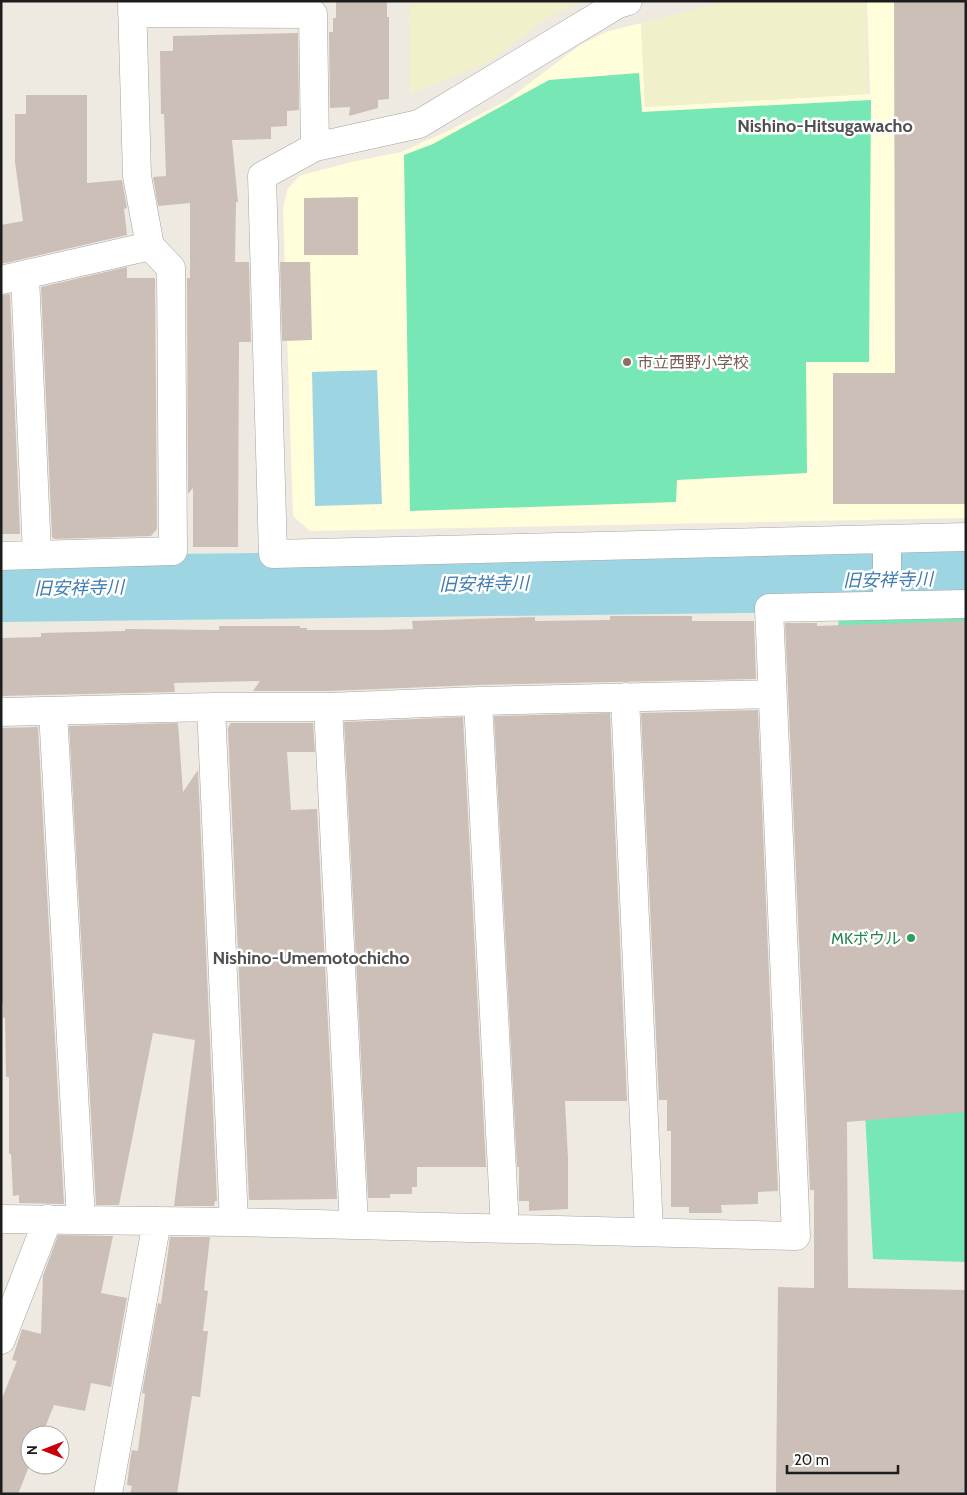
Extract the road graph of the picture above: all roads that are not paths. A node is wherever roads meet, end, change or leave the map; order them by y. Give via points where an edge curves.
1 (628, 1) edge
2 (132, 7) edge
3 (315, 147) junction
4 (150, 246) junction
5 (13, 278) edge
6 (966, 537) edge
7 (887, 539) junction
8 (37, 555) junction
9 (1, 556) edge
10 (966, 604) edge
11 (887, 606) junction
12 (772, 694) junction
13 (625, 697) junction
14 (478, 701) junction
15 (211, 707) junction
16 (328, 707) junction
17 (53, 711) junction
18 (1, 712) edge
19 (1, 1219) edge
20 (48, 1219) junction
21 (81, 1220) junction
22 (157, 1221) junction
23 (234, 1222) junction
24 (354, 1225) junction
25 (505, 1229) junction
26 (649, 1232) junction
27 (1, 1340) edge
28 (108, 1494) edge

1 - 3 street via 419,124
2 - 3 street via 313,14
2 - 4 street via 137,176
3 - 7 street via 262,176 273,554
4 - 5 street
4 - 8 street via 171,268 173,551
5 - 8 street
6 - 7 street
7 - 11 street
8 - 9 street
10 - 11 street
11 - 12 street via 769,608
12 - 13 street
12 - 26 street via 796,1236
13 - 14 street
13 - 26 street
14 - 16 street
14 - 25 street
15 - 16 street
15 - 17 street
15 - 23 street
16 - 24 street
17 - 18 street
17 - 21 street
19 - 20 street
20 - 21 street
20 - 27 street
21 - 22 street
22 - 23 street
22 - 28 street
23 - 24 street
24 - 25 street
25 - 26 street

